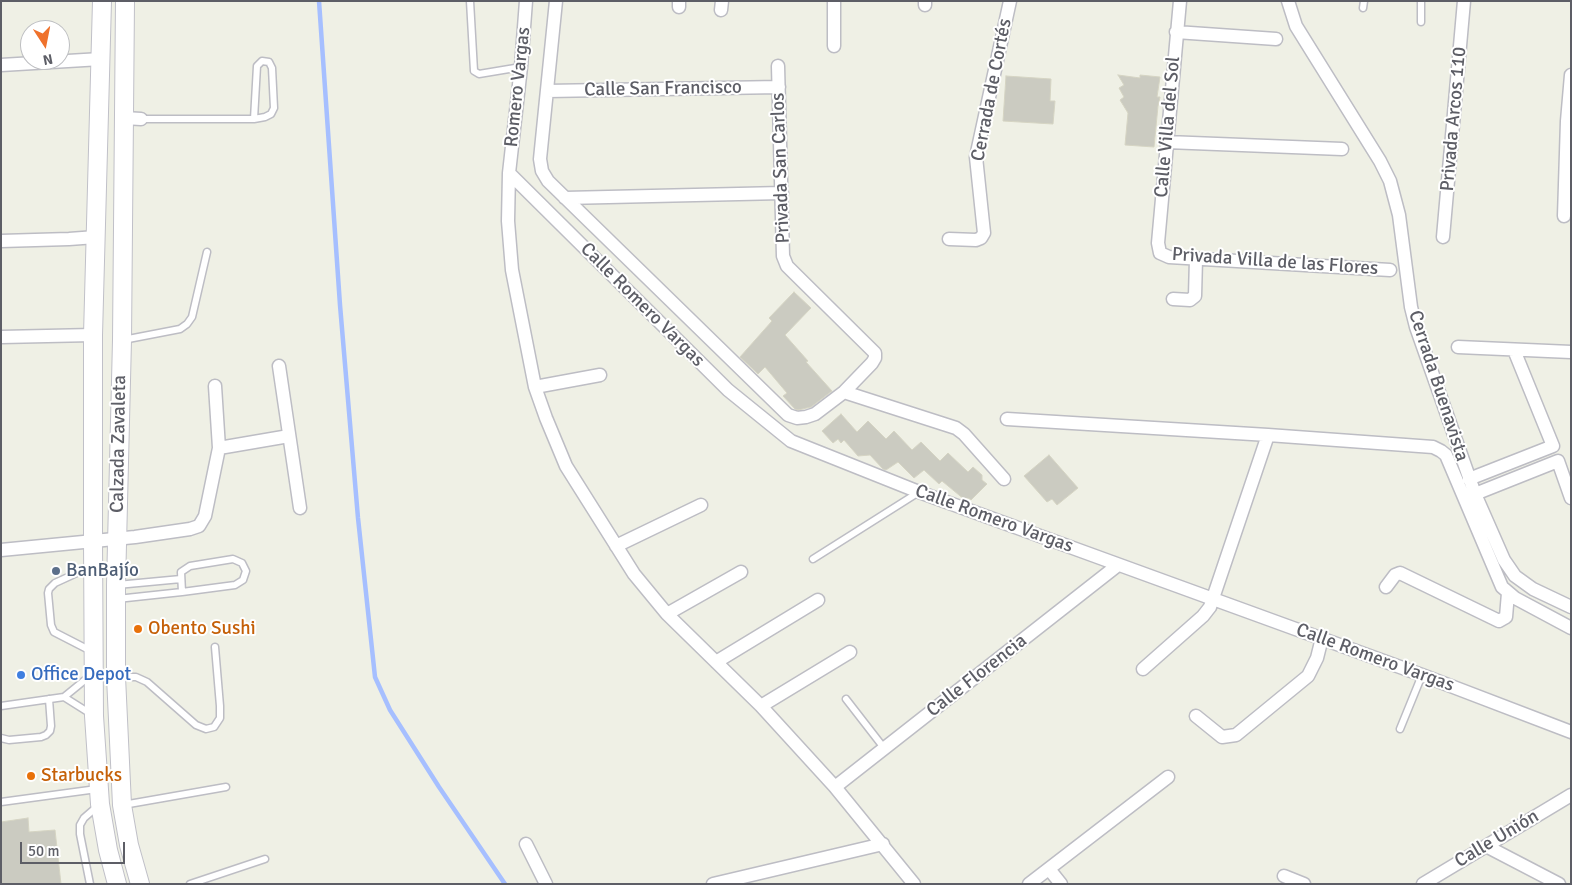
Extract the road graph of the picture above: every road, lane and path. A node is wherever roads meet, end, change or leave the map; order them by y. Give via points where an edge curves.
1 (102, 1) edge
2 (125, 1) edge
3 (470, 1) edge
4 (526, 1) edge
5 (556, 1) edge
6 (834, 1) edge
7 (1010, 1) edge
8 (1180, 1) edge
9 (1288, 1) edge
10 (1421, 1) edge
11 (1464, 1) edge
12 (1421, 22) dead end
13 (1176, 32) junction
14 (1276, 38) dead end
15 (834, 46) dead end
16 (101, 59) junction
17 (1, 65) edge
18 (778, 66) dead end
19 (521, 67) junction
20 (1571, 75) edge
21 (779, 87) junction
22 (547, 91) junction
23 (254, 118) junction
24 (132, 119) junction
25 (1569, 121) edge
26 (1167, 142) junction
27 (1342, 148) dead end
28 (509, 173) junction
29 (782, 193) junction
30 (565, 198) junction
31 (1564, 216) dead end
32 (1443, 236) dead end
33 (96, 237) junction
34 (949, 239) dead end
35 (1, 241) edge
36 (207, 252) dead end
37 (1160, 253) joint
38 (1196, 258) junction
39 (1390, 270) dead end
40 (1173, 299) dead end
41 (93, 335) junction
42 (1, 337) edge
43 (122, 340) junction
44 (1458, 347) dead end
45 (1514, 350) junction
46 (1571, 352) edge
47 (279, 366) dead end
48 (600, 375) dead end
49 (215, 386) dead end
50 (535, 387) junction
51 (844, 392) junction
52 (1007, 419) dead end
53 (1268, 435) junction
54 (289, 436) junction
55 (1457, 445) junction
56 (219, 448) junction
57 (1441, 451) junction
58 (1004, 479) dead end
59 (1469, 479) junction
60 (919, 492) junction
61 (1475, 494) junction
62 (1571, 498) edge
63 (701, 505) dead end
64 (300, 508) dead end
65 (116, 539) junction
66 (93, 541) junction
67 (616, 546) junction
68 (1, 550) edge
69 (813, 559) dead end
70 (93, 565) junction
71 (1118, 565) junction
72 (741, 572) dead end
73 (181, 579) junction
74 (1386, 587) dead end
75 (116, 592) junction
76 (182, 592) junction
77 (1508, 593) junction
78 (1213, 598) junction
79 (818, 600) dead end
80 (1571, 607) edge
81 (667, 614) junction
82 (1571, 628) edge
83 (1322, 638) junction
84 (215, 647) dead end
85 (850, 652) dead end
86 (94, 653) junction
87 (716, 662) junction
88 (1143, 669) dead end
89 (94, 672) junction
90 (1422, 675) junction
91 (116, 677) junction
92 (64, 697) junction
93 (49, 699) junction
94 (846, 699) dead end
95 (1, 706) edge
96 (761, 706) junction
97 (94, 716) junction
98 (1196, 716) dead end
99 (1400, 729) dead end
100 (1571, 732) edge
101 (1, 738) edge
102 (884, 748) junction
103 (1168, 777) dead end
104 (226, 787) dead end
105 (835, 787) junction
106 (1571, 795) edge
107 (99, 796) junction
108 (1, 802) edge
109 (122, 805) junction
110 (526, 844) dead end
111 (883, 844) junction
112 (1486, 846) junction
113 (264, 860) dead end
114 (1048, 869) junction
115 (1284, 876) dead end
116 (90, 884) edge
117 (117, 884) edge
118 (140, 884) edge
119 (190, 884) edge
120 (546, 884) edge
121 (713, 884) edge
122 (914, 884) edge
123 (1029, 884) edge
124 (1061, 884) edge
125 (1304, 884) edge
126 (1423, 884) edge
127 (1559, 884) edge

1 - 16 main road, Calzada Zavaleta
2 - 24 main road, Calzada Zavaleta
3 - 19 lane via 474,71 479,74
4 - 19 street, Romero Vargas
5 - 22 street
6 - 15 street
7 - 34 street, Cerrada de Cortés via 976,157 984,232 976,240
8 - 13 street, Calle Villa del Sol
9 - 55 street, Cerrada Buenavista via 1296,26 1390,181 1399,215 1414,317
10 - 12 lane
11 - 32 street, Privada Arcos 110
13 - 14 street
13 - 26 street, Calle Villa del Sol
16 - 17 street
16 - 33 main road, Calzada Zavaleta
18 - 21 street, Privada San Carlos
19 - 28 street, Romero Vargas
20 - 25 street
21 - 22 street, Calle San Francisco
21 - 29 street, Privada San Carlos
22 - 30 street via 540,160 548,181
23 - 23 lane via 265,117 274,108 269,62 262,61 257,66
23 - 24 lane
24 - 43 main road, Calzada Zavaleta
25 - 31 street
26 - 27 street
26 - 37 street, Calle Villa del Sol via 1158,243
28 - 50 street via 512,270
28 - 60 street, Calle Romero Vargas via 728,390 784,437
29 - 30 street
29 - 51 street, Privada San Carlos via 783,256 787,266 875,353 872,363
30 - 51 street via 788,415 797,418 815,414
33 - 35 street
33 - 41 main road, Calzada Zavaleta
36 - 43 lane via 192,317 187,324
37 - 38 street, Privada Villa de las Flores via 1169,257
38 - 39 street, Privada Villa de las Flores
38 - 40 street via 1195,296 1190,300
41 - 42 street
41 - 66 main road, Calzada Zavaleta
43 - 65 main road, Calzada Zavaleta
44 - 45 street
45 - 46 street
45 - 59 street via 1553,446
47 - 54 street
48 - 50 street
49 - 56 street
50 - 67 street via 566,466
51 - 58 street via 956,428
52 - 53 street
53 - 57 street
53 - 78 street
54 - 56 street
54 - 64 street
55 - 57 street
55 - 59 street, Cerrada Buenavista
56 - 65 street via 200,526
57 - 77 street via 1446,455 1502,586
59 - 61 street, Cerrada Buenavista
60 - 69 lane
60 - 71 street, Calle Romero Vargas
61 - 62 street via 1558,461
61 - 80 street, Cerrada Buenavista via 1504,560 1515,576 1533,589
63 - 67 street
65 - 66 street
65 - 75 main road, Calzada Zavaleta
66 - 68 street
66 - 70 main road, Calzada Zavaleta
67 - 81 street
70 - 86 main road, Calzada Zavaleta
70 - 86 lane via 54,583 48,593 54,632
71 - 78 street, Calle Romero Vargas
71 - 102 street, Calle Florencia
72 - 81 street
73 - 75 lane
73 - 76 lane
73 - 76 lane via 181,572 190,566 233,559 242,562 246,571 243,580 235,585
74 - 77 street via 1400,573 1499,621 1506,617
75 - 76 lane
75 - 91 main road, Calzada Zavaleta
77 - 82 street
78 - 83 street, Calle Romero Vargas
78 - 88 street via 1203,616
79 - 87 street
81 - 87 street
83 - 90 street, Calle Romero Vargas
83 - 98 street via 1308,676 1236,735 1222,737
84 - 91 lane via 220,718 214,726 206,729 196,725 147,682 136,677
85 - 96 street
86 - 89 main road, Calzada Zavaleta
87 - 96 street
89 - 92 lane
89 - 97 main road, Calzada Zavaleta
90 - 99 lane
90 - 100 street, Calle Romero Vargas
91 - 109 main road, Calzada Zavaleta
92 - 93 lane
92 - 97 lane
93 - 95 lane
93 - 101 lane via 51,726 46,736
94 - 102 lane
96 - 105 street
97 - 107 main road, Calzada Zavaleta
102 - 105 street, Calle Florencia
103 - 114 street
104 - 109 lane
105 - 111 street
106 - 112 street, Calle Unión
107 - 108 lane
107 - 116 lane via 80,825
107 - 117 main road, Calzada Zavaleta
109 - 118 main road, Calzada Zavaleta
110 - 120 street
111 - 121 street
111 - 122 street
112 - 126 street, Calle Unión
112 - 127 street
113 - 119 lane
114 - 123 street
114 - 124 street
115 - 125 street

